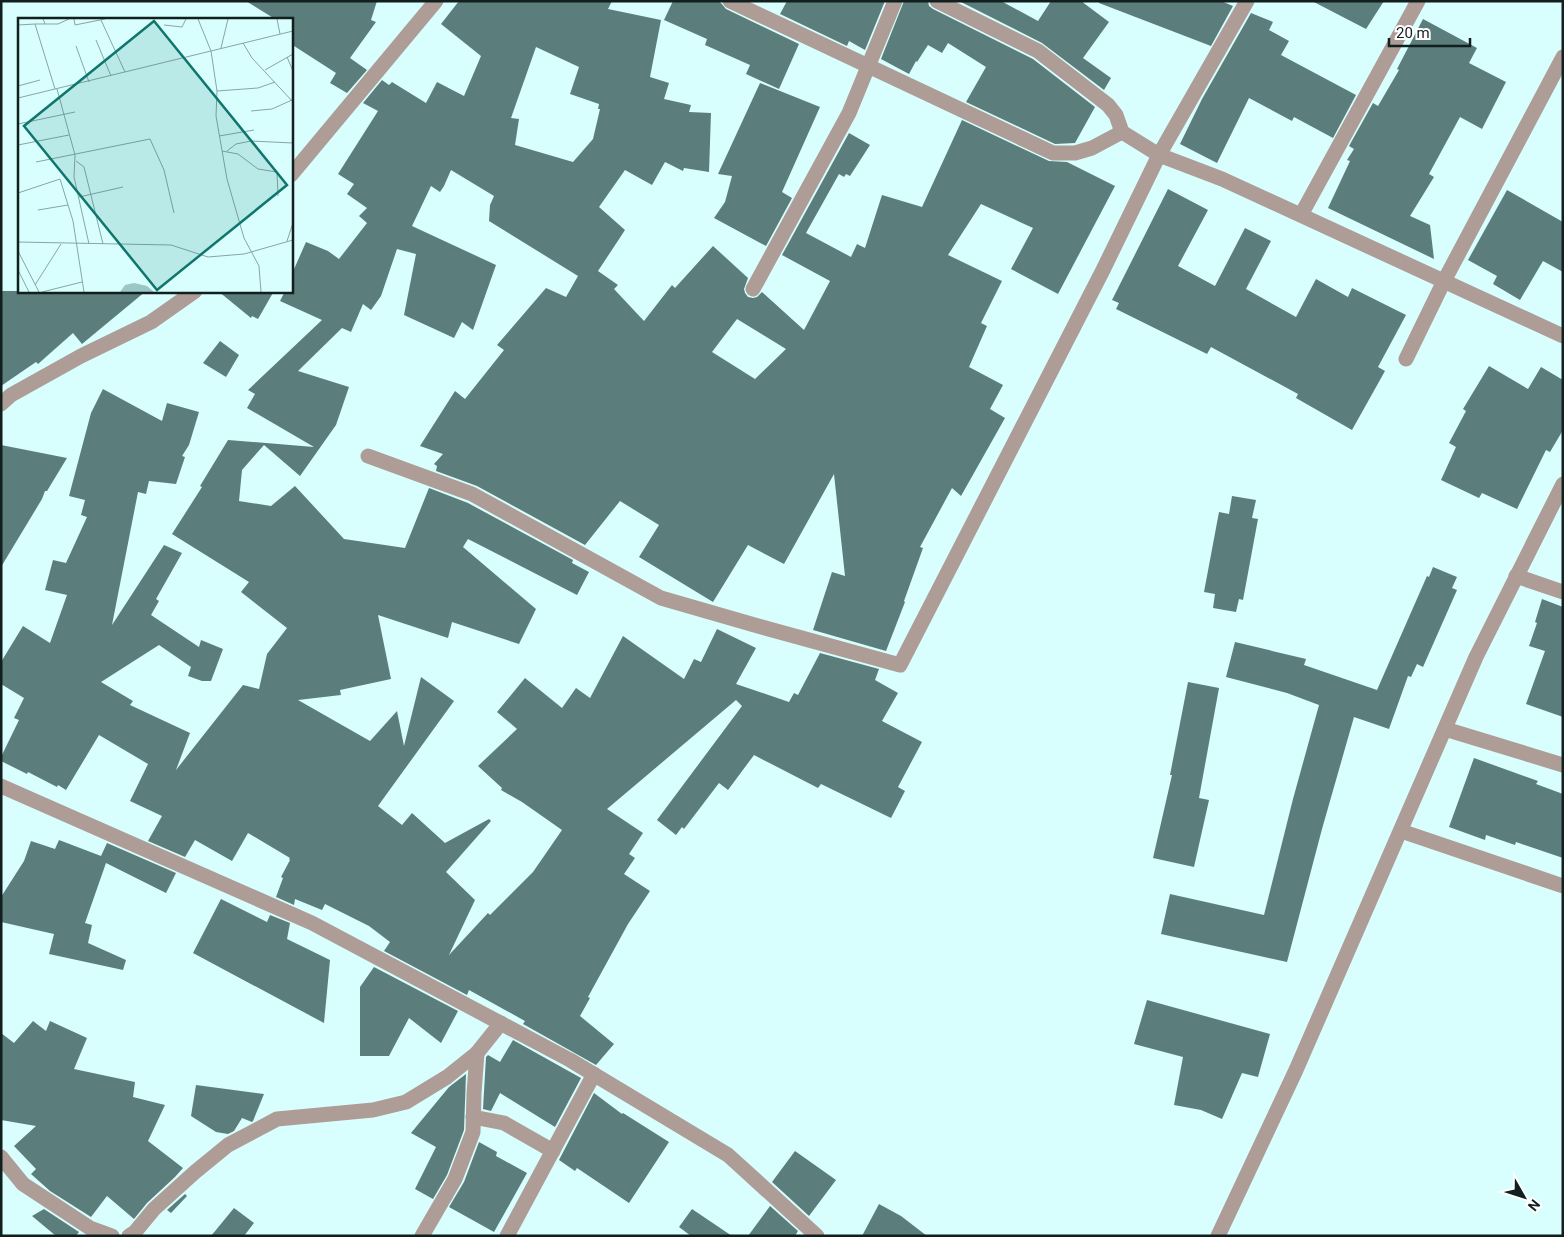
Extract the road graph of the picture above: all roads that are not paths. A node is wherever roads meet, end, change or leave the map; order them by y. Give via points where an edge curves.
1 (436, 1) edge
2 (730, 1) edge
3 (895, 1) edge
4 (936, 1) edge
5 (1247, 1) edge
6 (1418, 1) edge
7 (1563, 58) edge
8 (869, 66) junction
9 (1122, 132) junction
10 (1159, 155) junction
11 (292, 174) edge
12 (1301, 215) junction
13 (1444, 281) junction
14 (754, 289) dead end
15 (194, 292) edge
16 (1563, 336) edge
17 (1406, 359) dead end
18 (1, 404) edge
19 (368, 456) dead end
20 (1563, 484) edge
21 (1516, 576) junction
22 (1563, 592) edge
23 (1445, 729) junction
24 (1563, 765) edge
25 (1, 786) edge
26 (1400, 831) junction
27 (1563, 886) edge
28 (501, 1023) junction
29 (477, 1053) junction
30 (594, 1074) junction
31 (473, 1117) junction
32 (553, 1151) junction
33 (1, 1157) edge
34 (112, 1236) edge
35 (129, 1236) edge
36 (422, 1236) edge
37 (507, 1236) edge
38 (817, 1236) edge
39 (1218, 1236) edge

1 - 11 street
2 - 8 street
3 - 8 street
4 - 9 street via 1038,51 1108,104 1116,114
5 - 10 street
6 - 12 street
7 - 13 street
8 - 9 street via 1053,153 1075,154
8 - 14 street via 849,113
9 - 10 street
10 - 12 street
10 - 19 street via 1099,279 900,665 661,598 472,494
12 - 13 street
13 - 16 street
13 - 17 street
15 - 18 street via 151,322 81,356 11,395
20 - 21 street
21 - 22 street
21 - 23 street
23 - 24 street
23 - 26 street
25 - 28 street via 312,923
26 - 27 street
26 - 39 street via 1296,1070
28 - 29 street
28 - 30 street
29 - 31 street
29 - 35 street via 447,1077 406,1102 373,1110 277,1119 228,1145 154,1209
30 - 32 street
30 - 38 street via 728,1155
31 - 32 street via 504,1123
31 - 36 street via 473,1132 455,1179
32 - 37 street
33 - 34 street via 23,1184 90,1228

